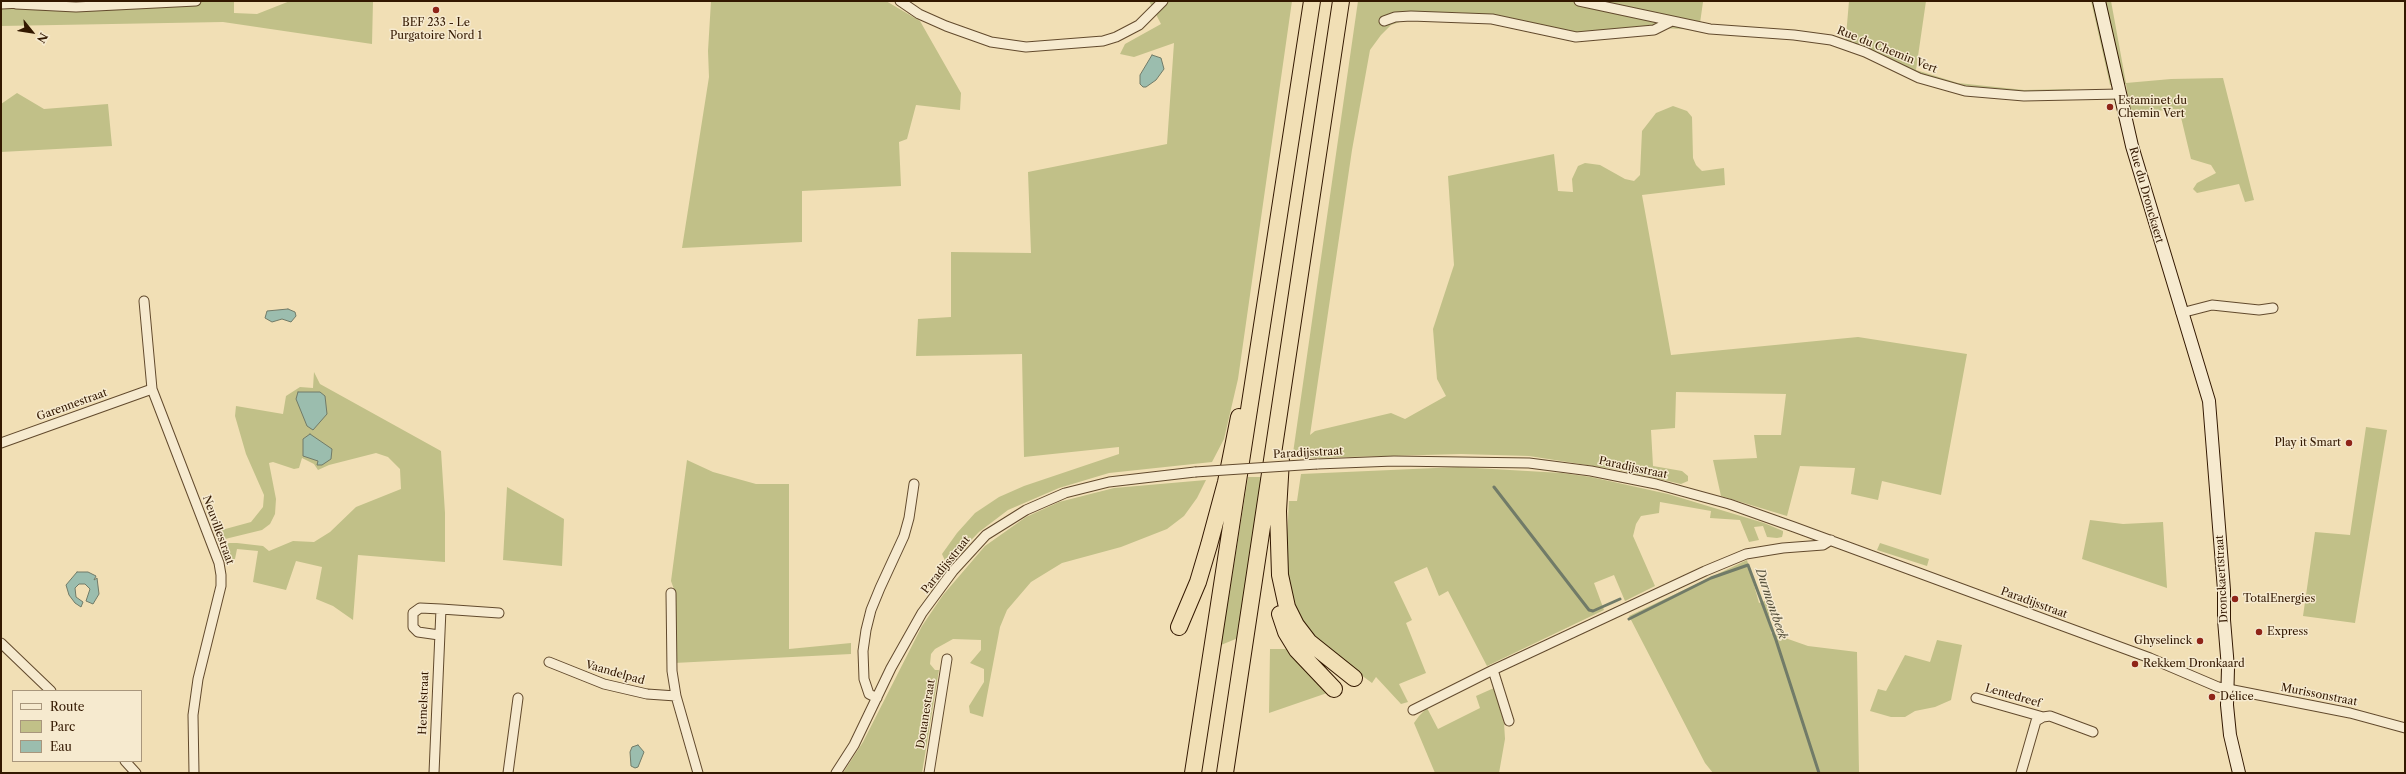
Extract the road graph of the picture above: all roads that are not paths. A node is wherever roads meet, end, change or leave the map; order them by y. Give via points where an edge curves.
1 (38, 1) edge
2 (148, 1) edge
3 (196, 1) edge
4 (900, 1) edge
5 (1163, 1) edge
6 (1312, 1) edge
7 (1341, 1) edge
8 (1579, 1) edge
9 (2099, 1) edge
10 (153, 2) edge
11 (1, 4) edge
12 (16, 4) junction
13 (1384, 21) dead end
14 (1670, 22) junction
15 (2120, 94) junction
16 (144, 301) dead end
17 (2273, 308) dead end
18 (2181, 313) junction
19 (1262, 331) junction
20 (1286, 366) junction
21 (2205, 385) joint
22 (152, 389) junction
23 (1, 443) edge
24 (1281, 460) junction
25 (914, 484) dead end
26 (1831, 540) junction
27 (671, 593) dead end
28 (442, 609) junction
29 (499, 613) dead end
30 (1179, 627) dead end
31 (439, 635) junction
32 (1, 643) edge
33 (947, 659) dead end
34 (549, 662) dead end
35 (1493, 670) junction
36 (1354, 678) dead end
37 (1334, 689) dead end
38 (2228, 689) junction
39 (51, 690) edge
40 (676, 696) junction
41 (518, 698) dead end
42 (877, 698) junction
43 (1976, 698) dead end
44 (1413, 710) dead end
45 (2043, 717) junction
46 (1509, 721) dead end
47 (2405, 728) edge
48 (2093, 732) dead end
49 (126, 762) edge
50 (136, 773) edge
51 (194, 773) edge
52 (434, 773) edge
53 (508, 773) edge
54 (698, 773) edge
55 (836, 773) edge
56 (929, 773) edge
57 (1193, 773) edge
58 (1225, 773) edge
59 (2021, 773) edge
60 (2239, 773) edge

1 - 12 street
2 - 10 street
3 - 10 street
4 - 5 street via 921,15 946,26 991,42 1026,47 1103,41 1116,37 1139,25
6 - 19 highway
7 - 20 highway
8 - 14 street, Rue du Chemin Vert
9 - 15 main road, Rue du Dronckaert
10 - 12 street via 76,7
11 - 12 street
13 - 14 street via 1411,16 1492,19 1576,37 1654,30
14 - 15 street, Rue du Chemin Vert via 1831,40 1860,50 1927,81 1985,94
15 - 18 main road, Rue du Dronckaert via 2136,159
16 - 22 street, Neuvillestraat
17 - 18 street via 2258,310 2212,305
18 - 21 main road, Rue du Dronckaert
19 - 30 highway via 1248,365 1215,526 1198,582
19 - 57 highway
20 - 24 highway via 1286,427
20 - 58 highway
21 - 38 main road, Dronckaertstraat via 2210,405 2224,590
22 - 23 street, Garennestraat
22 - 51 street, Neuvillestraat via 219,563 221,575 221,586 198,679 193,715
24 - 36 highway via 1278,511 1280,574 1287,607 1296,626 1309,642
24 - 37 highway via 1273,511 1273,580 1278,610 1286,632 1298,650
25 - 42 street via 904,536 874,602 865,637 864,679 869,694
26 - 35 street via 1823,545 1746,554
26 - 38 street, Paradijsstraat
26 - 42 street, Paradijsstraat, bridge via 1729,504 1656,484 1591,471 1529,463 1394,461 1317,464 1195,472 1109,482 1065,494 1026,510 997,528 970,552 922,613
27 - 40 street via 672,671
28 - 29 street
28 - 31 street, Hemelstraat
28 - 31 street via 420,608 413,613 412,627 418,632
31 - 52 street, Hemelstraat
32 - 39 street
33 - 56 street, Douanestraat
34 - 40 street, Vaandelpad via 604,684 648,694
35 - 44 street
35 - 46 street
38 - 47 street, Murissonstraat via 2350,713
38 - 60 main road, Dronckaertstraat via 2230,735
40 - 54 street
41 - 53 street
42 - 55 street, Paradijsstraat via 854,745
43 - 45 street, Lentedreef
45 - 48 street, Lentedreef via 2050,716
45 - 59 street, Lentedreef via 2036,721
49 - 50 street

